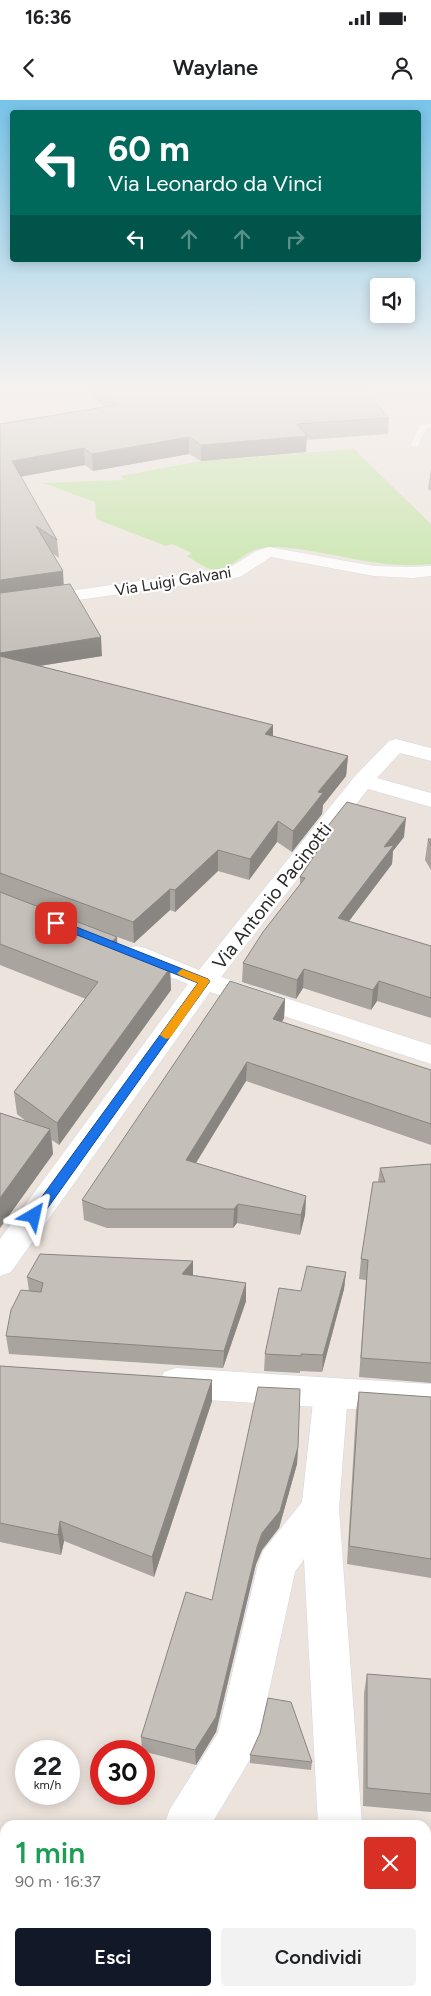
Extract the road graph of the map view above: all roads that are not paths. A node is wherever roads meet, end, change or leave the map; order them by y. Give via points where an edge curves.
1 (431, 571) edge
2 (0, 606) edge
3 (431, 755) edge
4 (363, 781) junction
5 (431, 800) edge
6 (112, 945) edge
7 (204, 981) junction
8 (431, 1055) edge
9 (0, 1263) edge
10 (146, 1380) edge
11 (331, 1394) junction
12 (431, 1400) edge
13 (320, 1508) junction
14 (189, 1820) edge
15 (340, 1820) edge

1 - 2 street, Via Luigi Galvani via 397,573 269,552 234,573
3 - 4 street, Via Antonio Pacinotti via 396,745
4 - 5 street
4 - 7 street, Via Antonio Pacinotti
6 - 7 street
7 - 8 street
7 - 9 street, Via Antonio Pacinotti
10 - 11 street
11 - 12 street
11 - 13 street
13 - 14 street via 277,1564 237,1741
13 - 15 street

